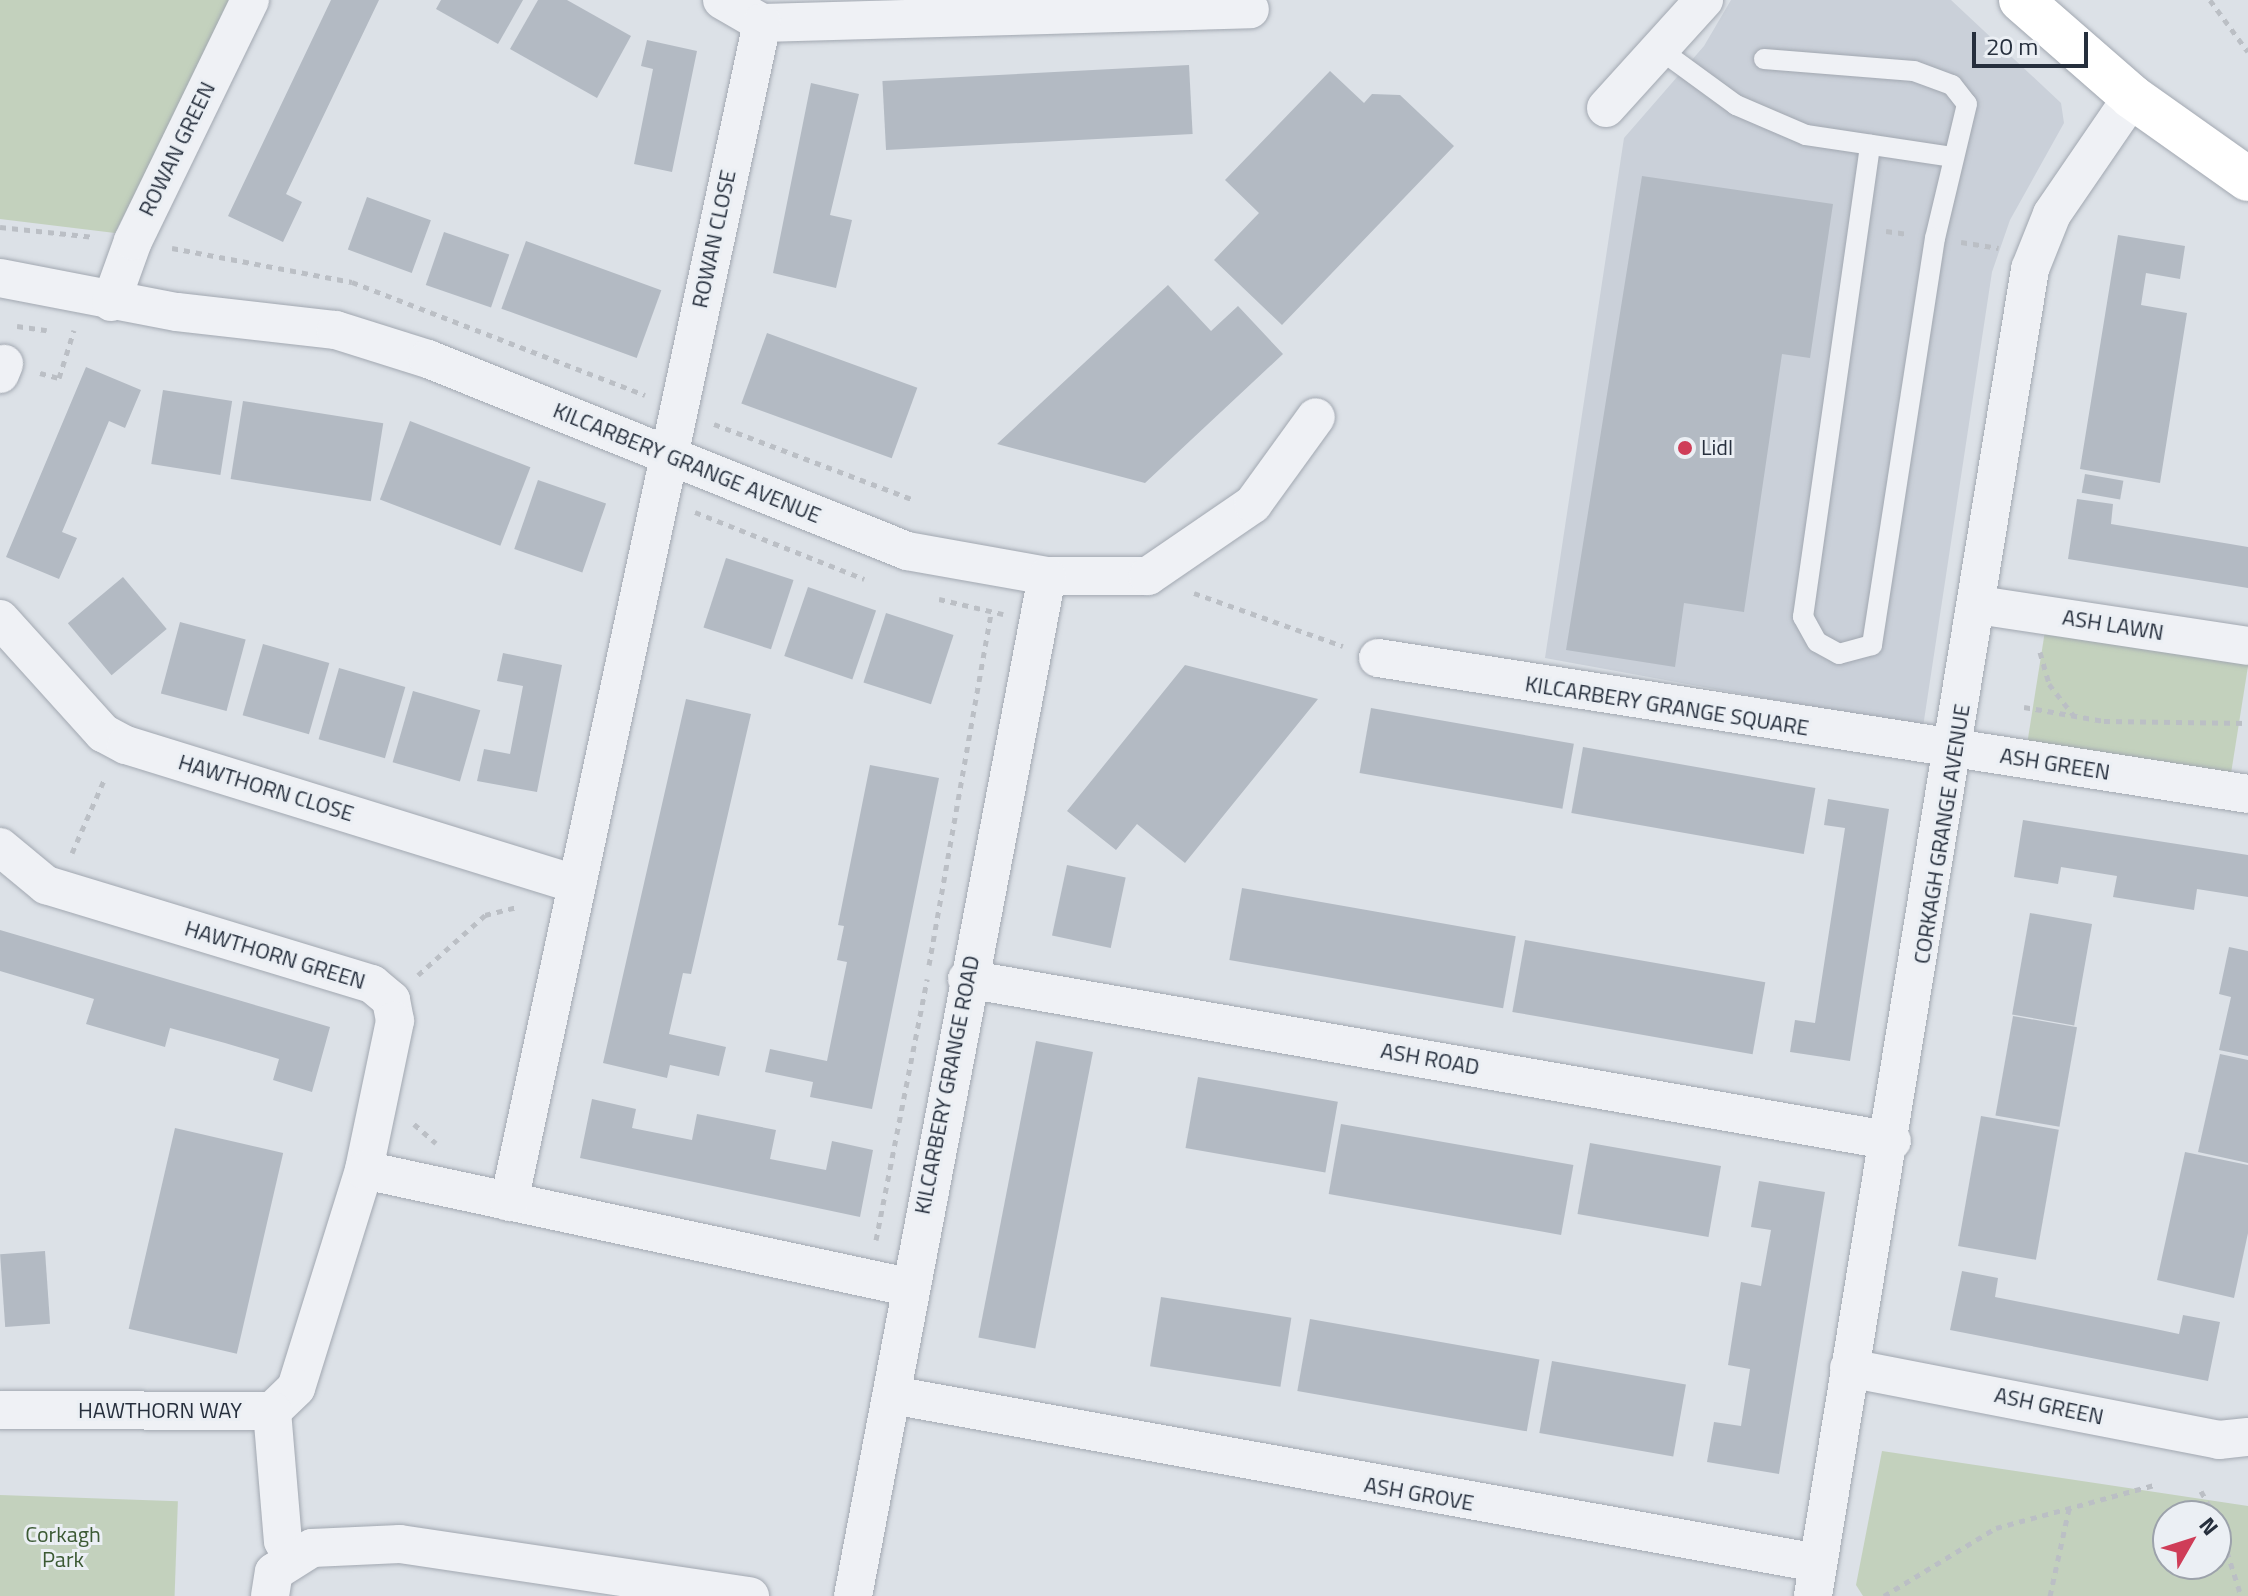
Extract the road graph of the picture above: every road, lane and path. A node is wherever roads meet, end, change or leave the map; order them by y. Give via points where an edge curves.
1 (250, 0) edge
2 (722, 0) edge
3 (1704, 0) edge
4 (2021, 0) edge
5 (2210, 0) edge
6 (1250, 9) dead end
7 (762, 23) junction
8 (1662, 51) junction
9 (2248, 52) edge
10 (1764, 59) dead end
11 (2132, 97) junction
12 (1606, 108) dead end
13 (1870, 145) junction
14 (1953, 157) junction
15 (2248, 179) edge
16 (0, 227) edge
17 (99, 237) dead end
18 (0, 278) edge
19 (95, 298) junction
20 (0, 325) edge
21 (73, 333) junction
22 (89, 335) dead end
23 (2, 369) edge
24 (1316, 417) dead end
25 (706, 420) dead end
26 (665, 453) junction
27 (911, 499) dead end
28 (1047, 576) junction
29 (1148, 576) junction
30 (1978, 605) junction
31 (991, 612) dead end
32 (0, 619) edge
33 (2035, 636) dead end
34 (2248, 646) edge
35 (1378, 658) joint
36 (2024, 707) dead end
37 (2075, 718) junction
38 (2248, 723) edge
39 (126, 745) junction
40 (1956, 750) junction
41 (2248, 794) edge
42 (0, 847) edge
43 (72, 854) dead end
44 (560, 880) junction
45 (967, 979) junction
46 (391, 1000) junction
47 (1892, 1141) junction
48 (364, 1170) junction
49 (509, 1202) junction
50 (868, 1279) junction
51 (908, 1287) junction
52 (1849, 1368) junction
53 (892, 1395) junction
54 (0, 1410) edge
55 (272, 1411) junction
56 (2248, 1437) edge
57 (2154, 1485) dead end
58 (2201, 1491) dead end
59 (2206, 1500) edge
60 (2070, 1504) junction
61 (292, 1557) junction
62 (2232, 1568) edge
63 (1815, 1580) edge
64 (270, 1596) edge
65 (750, 1596) edge
66 (853, 1596) edge
67 (1884, 1596) edge
68 (2050, 1596) edge
69 (2241, 1596) edge

1 - 19 street, ROWAN GREEN via 133,241
2 - 7 street
3 - 8 street
4 - 11 street
5 - 9 path
6 - 7 street
7 - 26 street, ROWAN CLOSE
8 - 12 street
8 - 13 lane via 1736,105 1806,135
10 - 14 lane via 1914,71 1952,85 1967,104
11 - 15 street
11 - 30 street, CORKAGH GRANGE AVENUE via 2038,241
13 - 14 lane
13 - 14 lane via 1803,617 1817,642 1839,654 1872,645
16 - 17 path
18 - 19 street, KILCARBERY GRANGE AVENUE
19 - 21 path
19 - 26 street, KILCARBERY GRANGE AVENUE via 336,330
20 - 21 path
21 - 22 path
21 - 23 path via 59,378
24 - 29 street via 1253,504
25 - 27 path
26 - 28 street, KILCARBERY GRANGE AVENUE via 907,551
26 - 44 street
28 - 29 street, KILCARBERY GRANGE AVENUE
28 - 45 street, KILCARBERY GRANGE ROAD
29 - 35 path
30 - 34 street, ASH LAWN
30 - 40 street, CORKAGH GRANGE AVENUE
31 - 50 path
32 - 39 street, HAWTHORN CLOSE via 103,733
33 - 37 path via 2049,684
35 - 40 street, KILCARBERY GRANGE SQUARE
36 - 37 path
37 - 38 path
39 - 43 path via 81,822
39 - 44 street, HAWTHORN CLOSE
40 - 41 street, ASH GREEN
40 - 47 street, CORKAGH GRANGE AVENUE
42 - 46 street, HAWTHORN GREEN via 46,885 372,984
44 - 46 path via 534,905 485,915
44 - 49 street
45 - 47 street, ASH ROAD
45 - 51 street, KILCARBERY GRANGE ROAD
46 - 48 street, HAWTHORN GREEN via 395,1021
47 - 52 street, CORKAGH GRANGE AVENUE
48 - 49 street
48 - 55 street, HAWTHORN GREEN via 296,1388
49 - 50 street
50 - 51 street
51 - 53 street, KILCARBERY GRANGE ROAD
52 - 56 street, ASH GREEN via 2219,1440
52 - 63 street, CORKAGH GRANGE AVENUE
53 - 63 street, ASH GROVE
53 - 66 street, KILCARBERY GRANGE ROAD
54 - 55 street, HAWTHORN WAY
55 - 61 street via 283,1541
57 - 60 path
58 - 59 path
60 - 67 path via 1972,1539
60 - 68 path
61 - 64 street via 274,1572
61 - 65 street via 312,1548 400,1544
62 - 69 path

